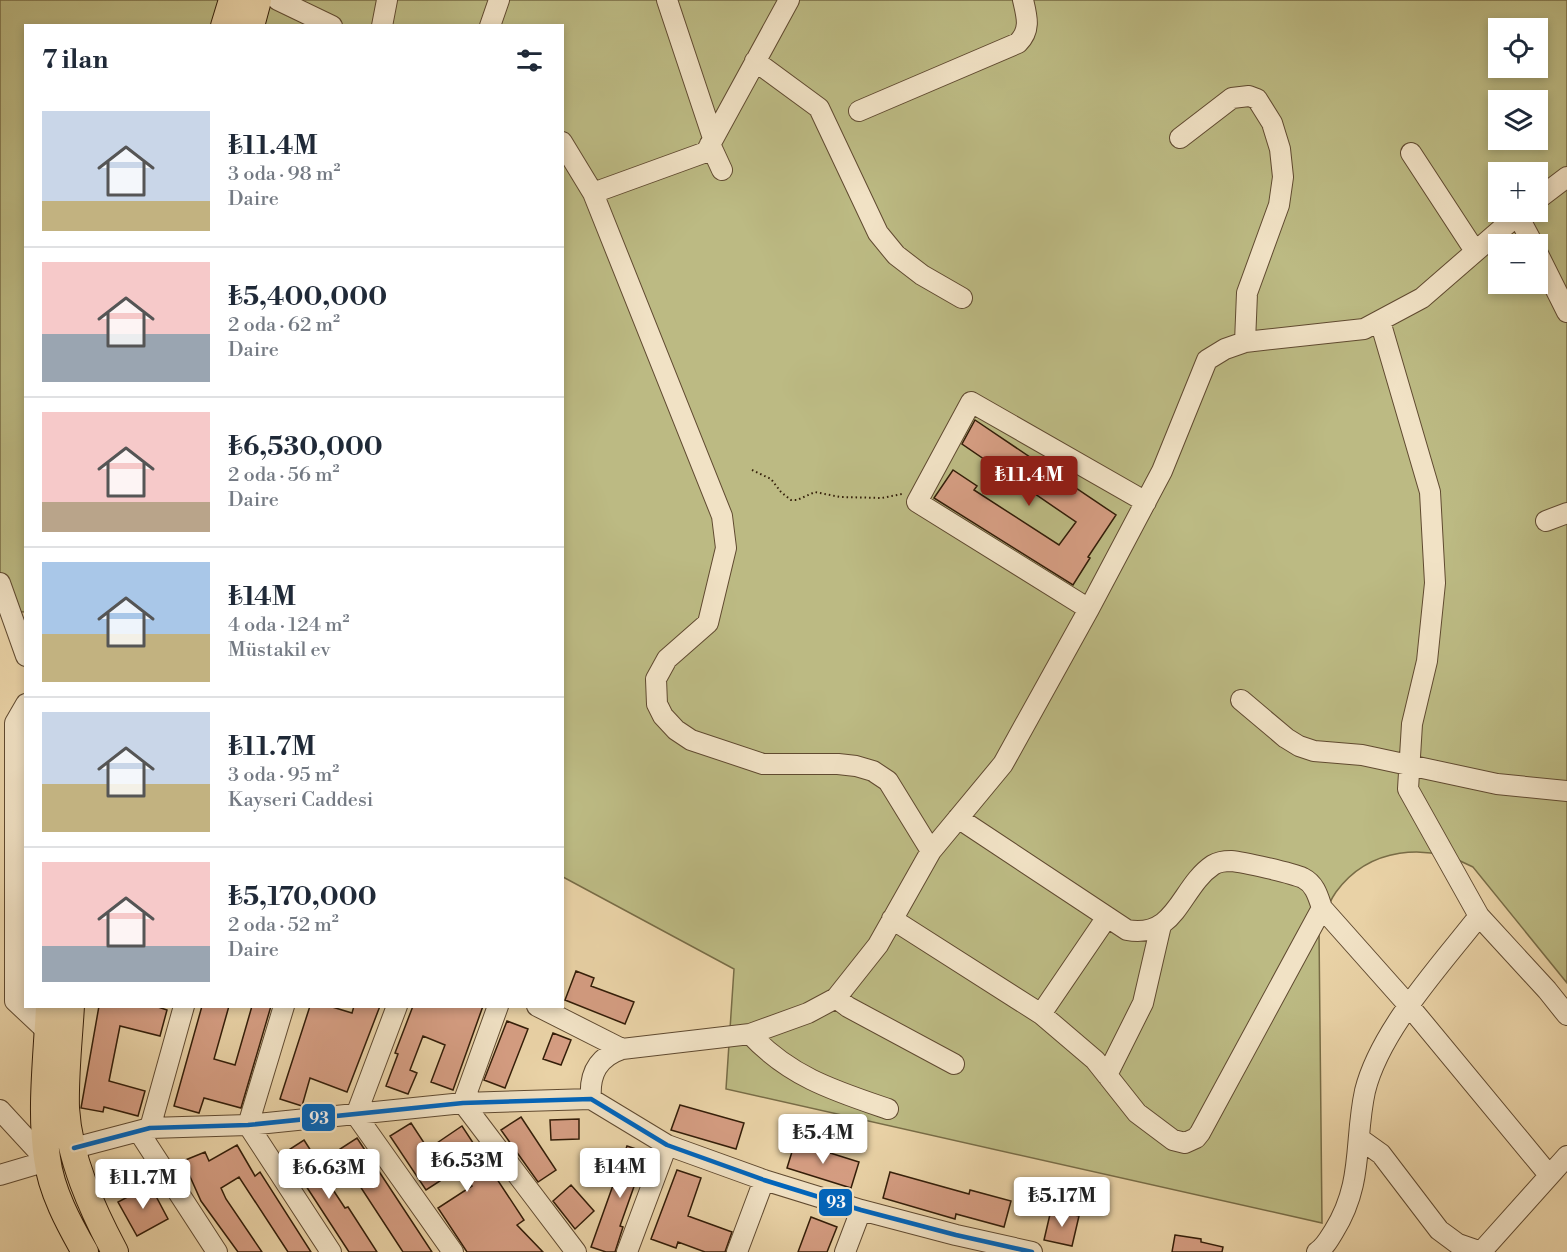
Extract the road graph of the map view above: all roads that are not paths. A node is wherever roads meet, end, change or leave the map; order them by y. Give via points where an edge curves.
1 (232, 0) edge
2 (258, 0) edge
3 (278, 0) edge
4 (387, 0) edge
5 (500, 0) edge
6 (667, 0) edge
7 (789, 0) edge
8 (1023, 0) edge
9 (225, 24) edge
10 (252, 24) edge
11 (328, 24) edge
12 (382, 24) edge
13 (491, 24) edge
14 (755, 61) junction
15 (859, 111) dead end
16 (1180, 138) dead end
17 (712, 141) junction
18 (564, 145) edge
19 (1412, 153) dead end
20 (722, 170) dead end
21 (1567, 177) edge
22 (1548, 191) edge
23 (593, 193) junction
24 (1509, 222) edge
25 (1475, 252) junction
26 (1548, 274) edge
27 (962, 298) dead end
28 (1567, 312) edge
29 (1380, 321) junction
30 (1245, 342) junction
31 (1146, 502) junction
32 (1567, 513) edge
33 (1546, 521) dead end
34 (0, 583) edge
35 (3, 608) edge
36 (1089, 609) junction
37 (24, 652) edge
38 (1241, 700) dead end
39 (24, 707) edge
40 (1409, 765) junction
41 (1567, 791) edge
42 (958, 818) junction
43 (931, 851) junction
44 (1322, 908) junction
45 (1479, 916) junction
46 (1107, 917) junction
47 (892, 919) junction
48 (1161, 925) junction
49 (836, 998) junction
50 (1410, 1007) junction
51 (49, 1008) edge
52 (70, 1008) edge
53 (80, 1008) edge
54 (183, 1008) edge
55 (283, 1008) edge
56 (396, 1008) edge
57 (497, 1008) edge
58 (541, 1008) edge
59 (1041, 1014) junction
60 (1567, 1015) edge
61 (48, 1032) junction
62 (750, 1034) junction
63 (622, 1049) junction
64 (954, 1064) dead end
65 (68, 1070) junction
66 (1107, 1075) junction
67 (591, 1099) junction
68 (463, 1103) junction
69 (888, 1109) dead end
70 (0, 1110) edge
71 (356, 1115) junction
72 (248, 1125) junction
73 (144, 1130) junction
74 (1360, 1139) junction
75 (667, 1145) junction
76 (74, 1148) junction
77 (1567, 1156) edge
78 (47, 1161) junction
79 (0, 1175) edge
80 (1549, 1175) junction
81 (764, 1180) junction
82 (861, 1210) junction
83 (953, 1244) edge
84 (1323, 1251) edge
85 (85, 1252) edge
86 (116, 1252) edge
87 (217, 1252) edge
88 (331, 1252) edge
89 (453, 1252) edge
90 (576, 1252) edge
91 (627, 1252) edge
92 (737, 1252) edge
93 (845, 1252) edge
94 (1032, 1252) edge
95 (1481, 1252) edge

1 - 9 main road
2 - 10 main road
3 - 11 street
4 - 12 street
5 - 13 street
6 - 17 street
7 - 14 street
8 - 15 street via 1027,30 1018,44
14 - 17 street
14 - 27 street via 819,108 878,233 896,255
16 - 30 street via 1232,98 1257,99 1272,123 1283,177 1279,205 1247,293
17 - 20 street
17 - 23 street via 706,152
18 - 23 street
19 - 25 street
21 - 22 street
23 - 43 street via 722,516 726,548 708,623 667,658 656,679 657,704 663,716 691,740 763,764 838,764 873,771 888,781
24 - 25 street
25 - 29 street via 1422,298
26 - 28 street
29 - 30 street via 1364,329
29 - 40 street via 1431,503 1435,583 1427,661 1412,724
30 - 31 street via 1207,360
31 - 36 street
31 - 36 street via 970,402 923,490 917,502
32 - 33 street
34 - 35 street
35 - 37 street
36 - 42 street via 1003,764
38 - 40 street via 1299,746
39 - 61 street via 15,723 15,1001
40 - 41 street via 1497,784
40 - 45 street via 1408,789
42 - 43 street
42 - 46 street
43 - 47 street
44 - 48 street via 1312,885 1302,878 1229,861 1208,870
44 - 50 street
44 - 66 street via 1196,1138 1185,1143 1173,1140 1137,1113
45 - 50 street
45 - 60 street
46 - 48 street via 1138,932
46 - 59 street
47 - 49 street via 878,945
47 - 59 street
48 - 66 street via 1143,1003
49 - 62 street via 808,1013
49 - 64 street
50 - 74 street via 1383,1045 1365,1090
50 - 80 street
51 - 61 main road
52 - 65 main road
53 - 65 street
54 - 73 street
55 - 72 street
56 - 71 street
57 - 68 street
58 - 63 street
59 - 66 street
61 - 78 main road
62 - 63 street
62 - 69 street via 778,1060 820,1086
63 - 67 street via 599,1062 590,1086
65 - 76 main road via 66,1110
67 - 68 street
67 - 75 street
68 - 71 street
68 - 90 street
70 - 78 street
71 - 72 street
71 - 89 street
72 - 73 street
72 - 88 street
73 - 76 street
73 - 87 street
74 - 84 street via 1356,1178 1344,1216
74 - 95 street via 1381,1154 1439,1230 1458,1244
75 - 81 street
75 - 91 street
76 - 86 main road via 87,1195
77 - 80 street
78 - 79 street
78 - 85 main road via 62,1207
80 - 95 street
81 - 82 street
81 - 92 street
82 - 83 street
82 - 93 street
83 - 94 street

